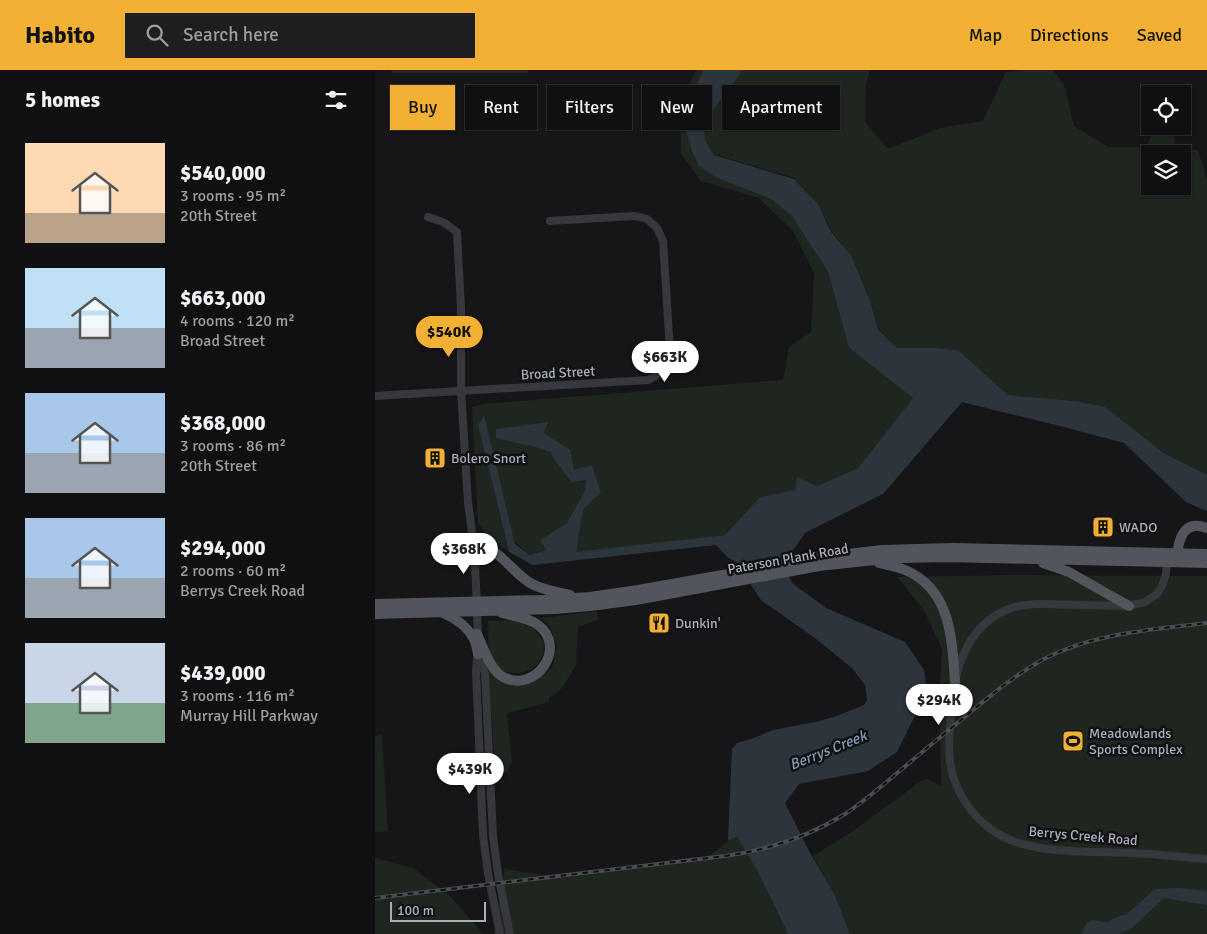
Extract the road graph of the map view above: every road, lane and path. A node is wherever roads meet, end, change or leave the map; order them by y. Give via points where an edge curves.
1 (428, 217) dead end
2 (550, 220) dead end
3 (461, 391) junction
4 (375, 396) edge
5 (1207, 528) edge
6 (474, 548) junction
7 (1207, 554) edge
8 (1172, 558) junction
9 (1030, 559) junction
10 (865, 560) junction
11 (1207, 563) edge
12 (792, 566) junction
13 (738, 576) junction
14 (579, 598) junction
15 (375, 604) edge
16 (477, 606) junction
17 (1129, 606) junction
18 (494, 610) junction
19 (440, 612) junction
20 (375, 614) edge
21 (477, 634) junction
22 (478, 654) junction
23 (955, 682) junction
24 (1207, 859) edge
25 (500, 934) edge
26 (510, 934) edge

1 - 3 street via 457,232
2 - 3 street, Broad Street via 633,216 647,219 657,228 663,248 670,350 667,364 648,380
3 - 4 street, Broad Street
3 - 6 street
5 - 8 main road via 1195,526 1183,532
6 - 14 main road via 480,546 491,550 533,585
6 - 16 street
7 - 8 main road, Paterson Plank Road
8 - 9 main road, Paterson Plank Road
8 - 11 main road, Paterson Plank Road
8 - 12 main road, Paterson Plank Road via 952,548 845,554
8 - 17 street, Berrys Creek Road via 1157,594 1145,602
9 - 10 main road, Paterson Plank Road via 936,557
9 - 17 main road via 1069,572
10 - 12 main road, Paterson Plank Road
10 - 23 main road via 907,571 921,579 933,592 950,627
12 - 13 main road, Paterson Plank Road
13 - 14 main road, Paterson Plank Road
13 - 18 main road, Paterson Plank Road via 605,604
14 - 16 main road, Paterson Plank Road
15 - 16 main road, Paterson Plank Road
16 - 18 main road, Paterson Plank Road
16 - 19 main road, Paterson Plank Road
16 - 21 street
17 - 23 street, Berrys Creek Road via 1031,604 1008,609 988,620 973,636
18 - 21 main road via 541,628 550,647 544,667 527,679 503,677 492,666
19 - 20 main road, Paterson Plank Road
19 - 22 main road via 465,627 474,639
21 - 22 street
22 - 25 street via 483,835
22 - 26 street via 485,673 496,865
23 - 24 street, Berrys Creek Road via 949,745 951,770 968,807 991,829 1011,840 1035,847

